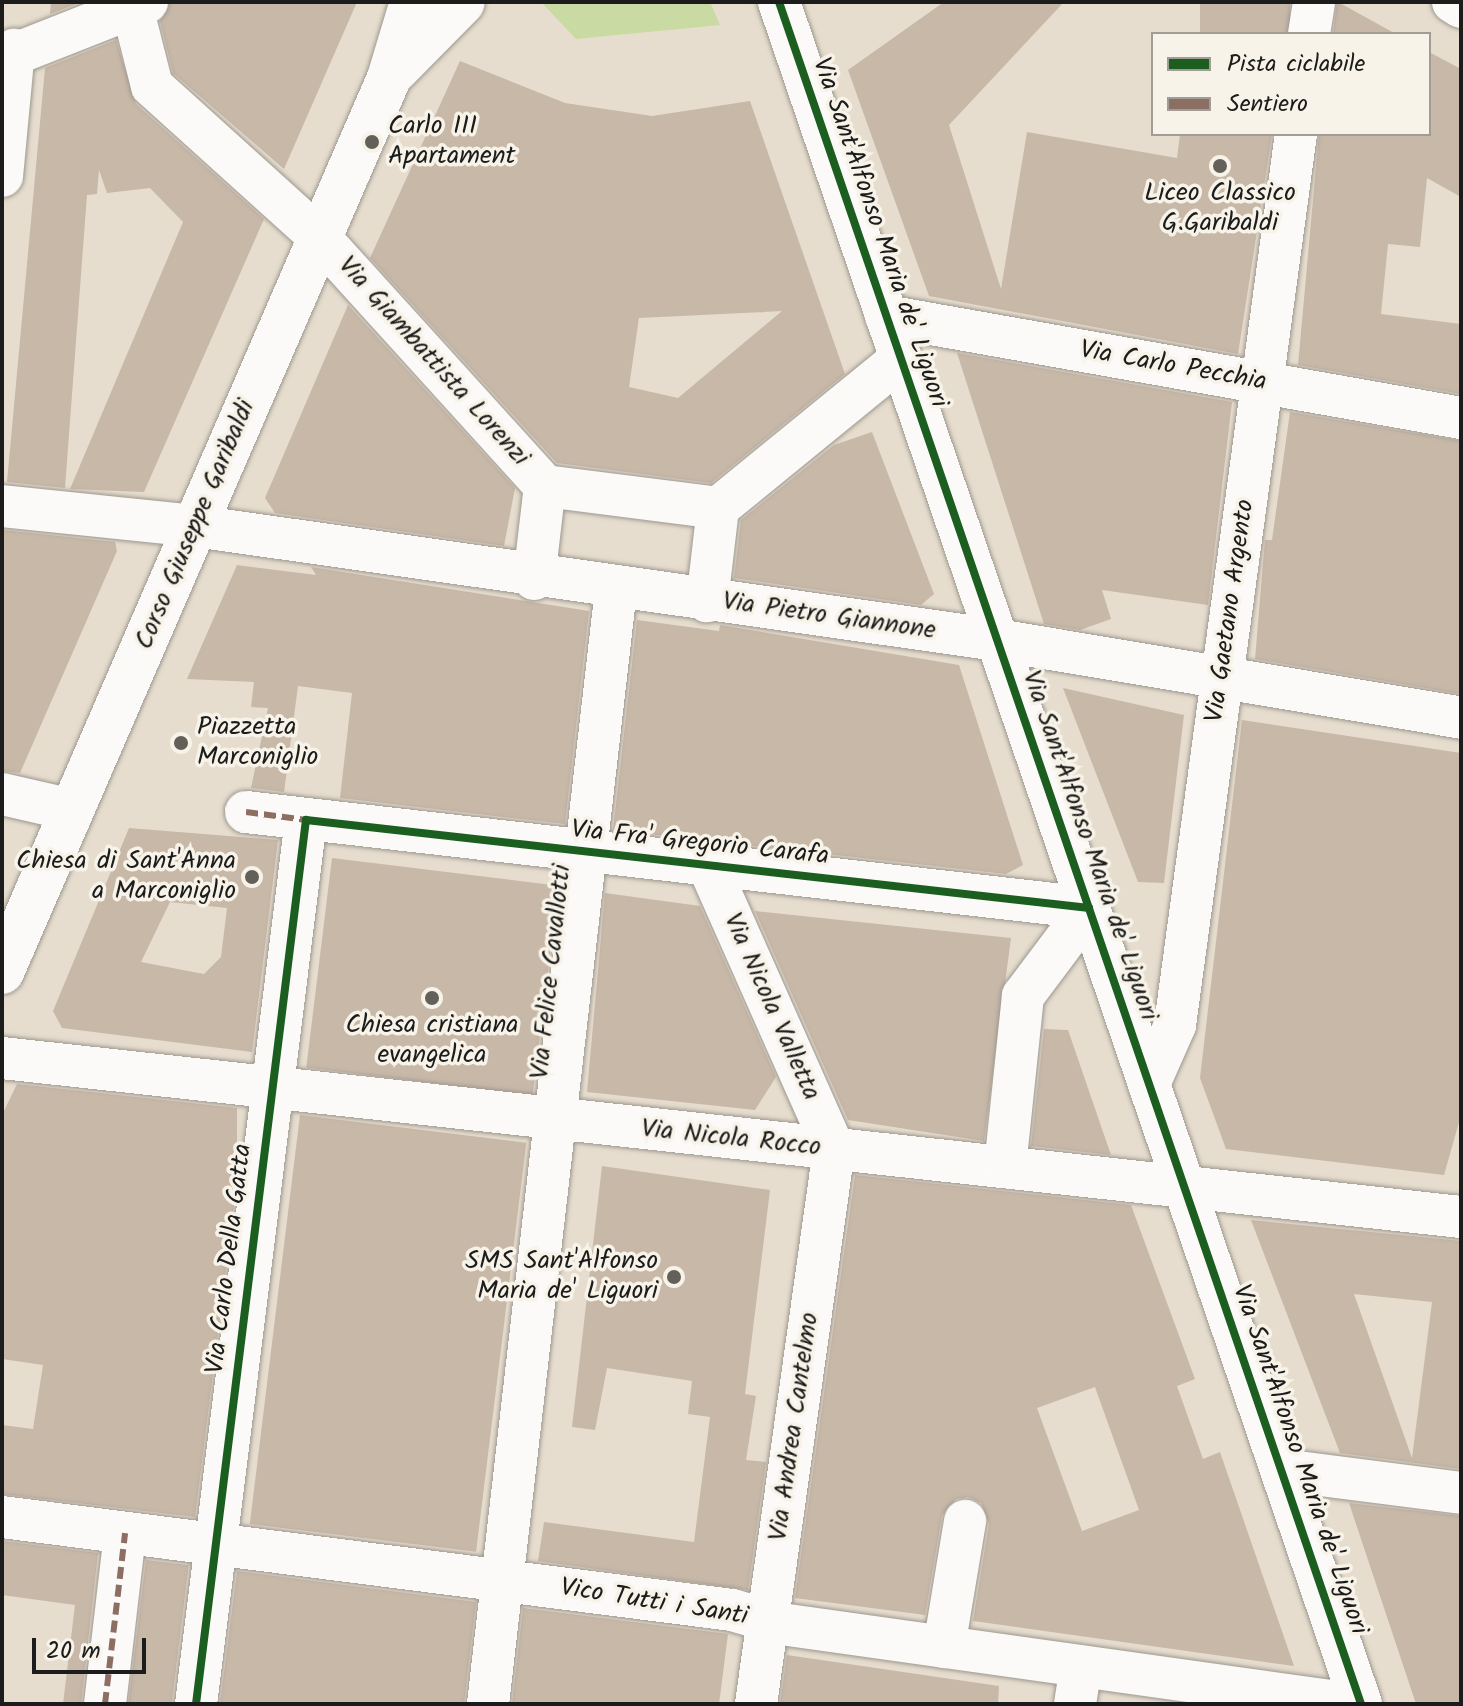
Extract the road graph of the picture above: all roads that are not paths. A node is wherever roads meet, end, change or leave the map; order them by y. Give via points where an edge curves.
1 (412, 2) edge
2 (463, 2) edge
3 (779, 2) edge
4 (1314, 2) edge
5 (1453, 2) edge
6 (140, 4) edge
7 (1461, 7) edge
8 (1309, 32) edge
9 (8, 55) edge
10 (389, 78) junction
11 (1296, 136) edge
12 (2, 176) edge
13 (320, 238) junction
14 (886, 316) junction
15 (901, 359) junction
16 (1262, 383) junction
17 (1461, 418) edge
18 (545, 486) junction
19 (2, 506) edge
20 (718, 508) junction
21 (195, 526) junction
22 (534, 579) junction
23 (616, 589) junction
24 (707, 601) junction
25 (997, 640) junction
26 (1222, 678) junction
27 (1461, 718) edge
28 (2, 794) edge
29 (72, 810) junction
30 (246, 812) dead end
31 (306, 820) junction
32 (586, 852) junction
33 (708, 865) junction
34 (1089, 908) junction
35 (2, 972) edge
36 (2, 1058) edge
37 (1149, 1084) junction
38 (270, 1091) junction
39 (555, 1121) junction
40 (834, 1149) junction
41 (1005, 1167) junction
42 (1184, 1186) junction
43 (1461, 1217) edge
44 (1282, 1470) junction
45 (1461, 1493) edge
46 (2, 1517) edge
47 (965, 1521) dead end
48 (125, 1533) junction
49 (215, 1545) junction
50 (502, 1581) junction
51 (767, 1622) junction
52 (944, 1647) junction
53 (1078, 1685) edge
54 (105, 1704) edge
55 (196, 1704) edge
56 (488, 1704) edge
57 (756, 1704) edge
58 (1352, 1704) edge
59 (1361, 1704) edge

1 - 10 main road, Corso Giuseppe Garibaldi
2 - 10 main road, Corso Giuseppe Garibaldi
3 - 14 street, Via Sant'Alfonso Maria de' Liguori
4 - 8 street
5 - 7 street
6 - 9 street
6 - 13 street, Via Giambattista Lorenzi via 152,86
9 - 12 street
10 - 13 main road, Corso Giuseppe Garibaldi
11 - 16 street, Via Gaetano Argento
13 - 18 street, Via Giambattista Lorenzi
13 - 21 main road, Corso Giuseppe Garibaldi
14 - 15 street, Via Sant'Alfonso Maria de' Liguori
14 - 16 street, Via Carlo Pecchia
15 - 20 street
15 - 25 street, Via Sant'Alfonso Maria de' Liguori
16 - 17 street, Via Carlo Pecchia
16 - 26 street, Via Gaetano Argento
18 - 20 street
18 - 22 street
19 - 21 street, Via Pietro Giannone
20 - 24 street
21 - 22 street, Via Pietro Giannone
21 - 29 main road, Corso Giuseppe Garibaldi
22 - 23 street, Via Pietro Giannone
23 - 24 street, Via Pietro Giannone
23 - 32 street, Via Felice Cavallotti
24 - 25 street, Via Pietro Giannone
25 - 26 street, Via Pietro Giannone
25 - 34 street, Via Sant'Alfonso Maria de' Liguori
26 - 27 street, Via Pietro Giannone
26 - 37 street, Via Gaetano Argento via 1175,1025
28 - 29 street
29 - 35 main road, Corso Giuseppe Garibaldi
30 - 31 street, Via Fra' Gregorio Carafa
31 - 32 street, Via Fra' Gregorio Carafa
31 - 38 street, Via Carlo Della Gatta
32 - 33 street, Via Fra' Gregorio Carafa
32 - 39 street, Via Felice Cavallotti
33 - 34 street, Via Fra' Gregorio Carafa
33 - 40 street, Via Nicola Valletta
34 - 37 street, Via Sant'Alfonso Maria de' Liguori
34 - 41 street via 1023,996
36 - 38 street, Via Nicola Rocco
37 - 42 street, Via Sant'Alfonso Maria de' Liguori
38 - 39 street, Via Nicola Rocco
38 - 49 street, Via Carlo Della Gatta
39 - 40 street, Via Nicola Rocco
39 - 50 street, Via Felice Cavallotti
40 - 41 street, Via Nicola Rocco
40 - 51 street, Via Andrea Cantelmo
41 - 42 street, Via Nicola Rocco
42 - 43 street, Via Nicola Rocco
42 - 44 street, Via Sant'Alfonso Maria de' Liguori
44 - 45 street
44 - 59 street, Via Sant'Alfonso Maria de' Liguori
46 - 48 street, Vico Tutti i Santi
47 - 52 street
48 - 49 street, Vico Tutti i Santi
48 - 54 street
49 - 50 street, Vico Tutti i Santi
49 - 55 street, Via Carlo Della Gatta
50 - 51 street, Vico Tutti i Santi via 732,1610
50 - 56 street, Via Felice Cavallotti
51 - 52 street, Vico Tutti i Santi
51 - 57 street, Via Andrea Cantelmo
52 - 53 street, Vico Tutti i Santi
53 - 58 street, Vico Tutti i Santi

